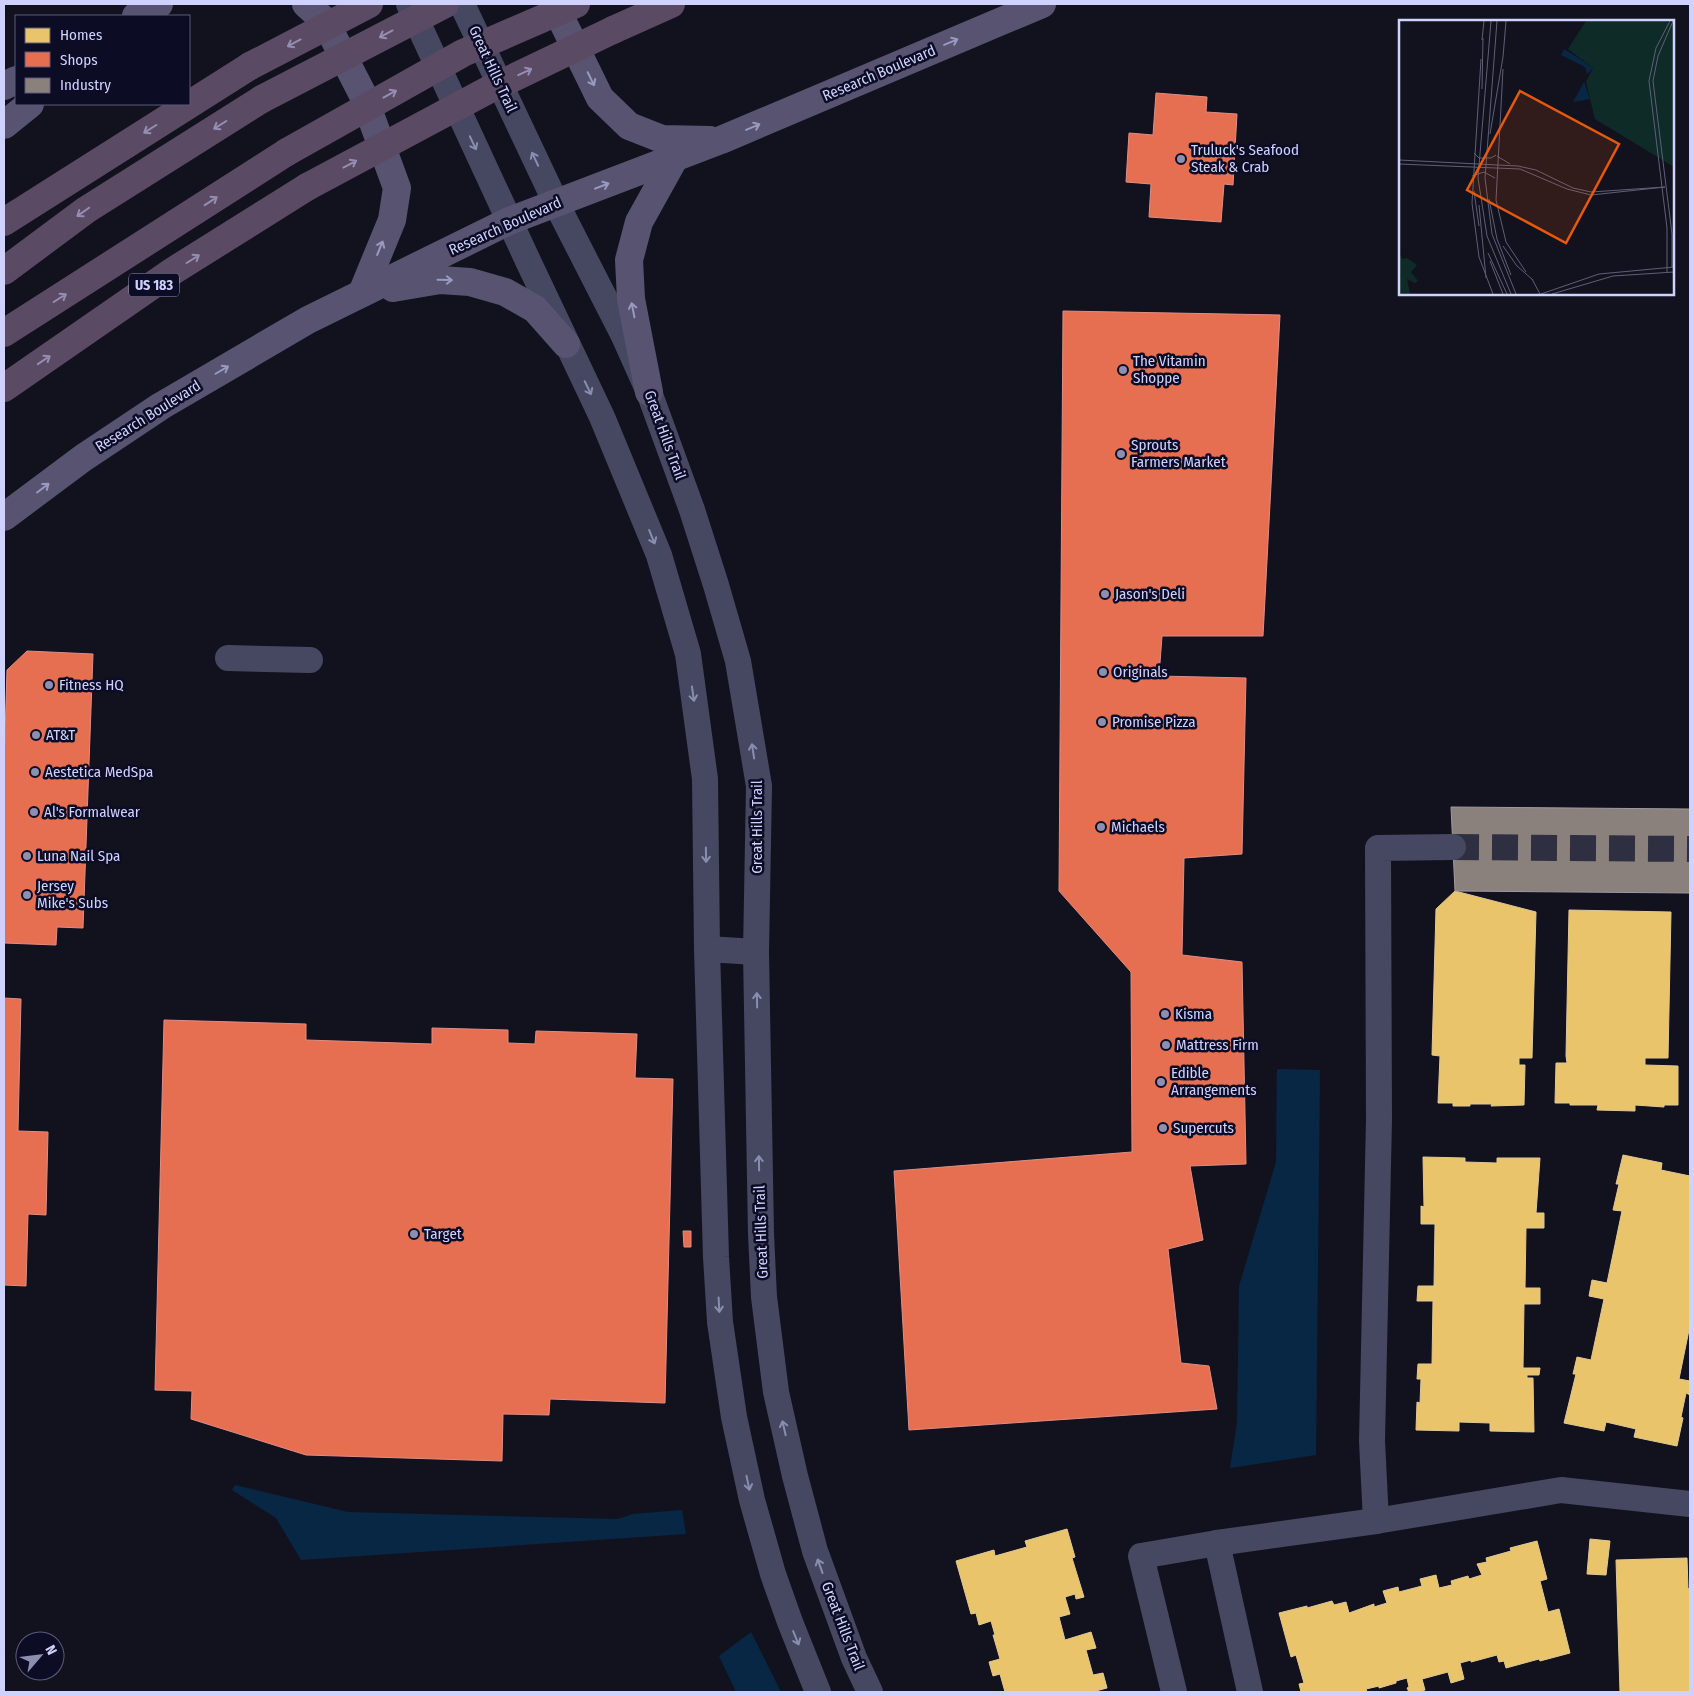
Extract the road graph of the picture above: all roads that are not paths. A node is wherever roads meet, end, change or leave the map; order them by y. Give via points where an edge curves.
1 (306, 4) edge
2 (368, 4) edge
3 (409, 4) edge
4 (445, 4) edge
5 (462, 4) edge
6 (554, 4) edge
7 (576, 4) edge
8 (1042, 4) edge
9 (664, 7) edge
10 (190, 104) edge
11 (29, 105) edge
12 (188, 105) edge
13 (4, 125) edge
14 (721, 140) junction
15 (674, 159) junction
16 (556, 203) junction
17 (509, 221) junction
18 (4, 222) edge
19 (4, 271) edge
20 (362, 293) junction
21 (4, 333) edge
22 (566, 344) junction
23 (4, 388) edge
24 (649, 392) junction
25 (4, 517) edge
26 (228, 658) dead end
27 (310, 660) dead end
28 (1453, 847) tunnel mouth
29 (707, 949) junction
30 (756, 952) junction
31 (1690, 1504) edge
32 (1376, 1521) junction
33 (1217, 1543) junction
34 (818, 1692) edge
35 (870, 1692) edge
36 (1174, 1692) edge
37 (1250, 1692) edge

20 -> 1 main road via 392,220 397,188 363,95 325,21
2 -> 10 highway, bridge via 250,66
3 -> 17 street
4 -> 19 highway, bridge via 262,100 86,210
16 -> 5 street, Great Hills Trail
6 -> 14 main road via 600,98 629,126 662,139
21 -> 7 highway, bridge via 287,152 463,53
14 -> 8 main road, Research Boulevard
23 -> 9 highway, US 183, bridge via 173,271 307,187 490,89
11 - 13 main road
12 -> 18 highway, bridge
14 - 15 main road, Research Boulevard
16 -> 15 main road, Research Boulevard
24 -> 15 main road via 631,299 629,260 639,222
16 - 17 main road, Research Boulevard
16 - 24 street, Great Hills Trail
17 - 20 main road, Research Boulevard
17 - 22 street
20 -> 22 main road via 440,280 470,282 504,292 535,309
25 -> 20 main road, Research Boulevard via 83,458 161,406 308,320
22 -> 29 street via 602,416 659,555 688,654 705,779
30 -> 24 street, Great Hills Trail via 758,786 738,661 695,520
26 - 27 street
28 - 32 street via 1378,848 1379,1119 1372,1441
29 - 30 street
29 -> 34 street via 716,1257 720,1322 734,1417 752,1500 776,1582
35 -> 30 street, Great Hills Trail via 854,1658 815,1551 776,1392 764,1297 761,1234
31 - 32 street via 1561,1490
32 - 33 street
33 - 36 street via 1141,1556
33 - 37 street

